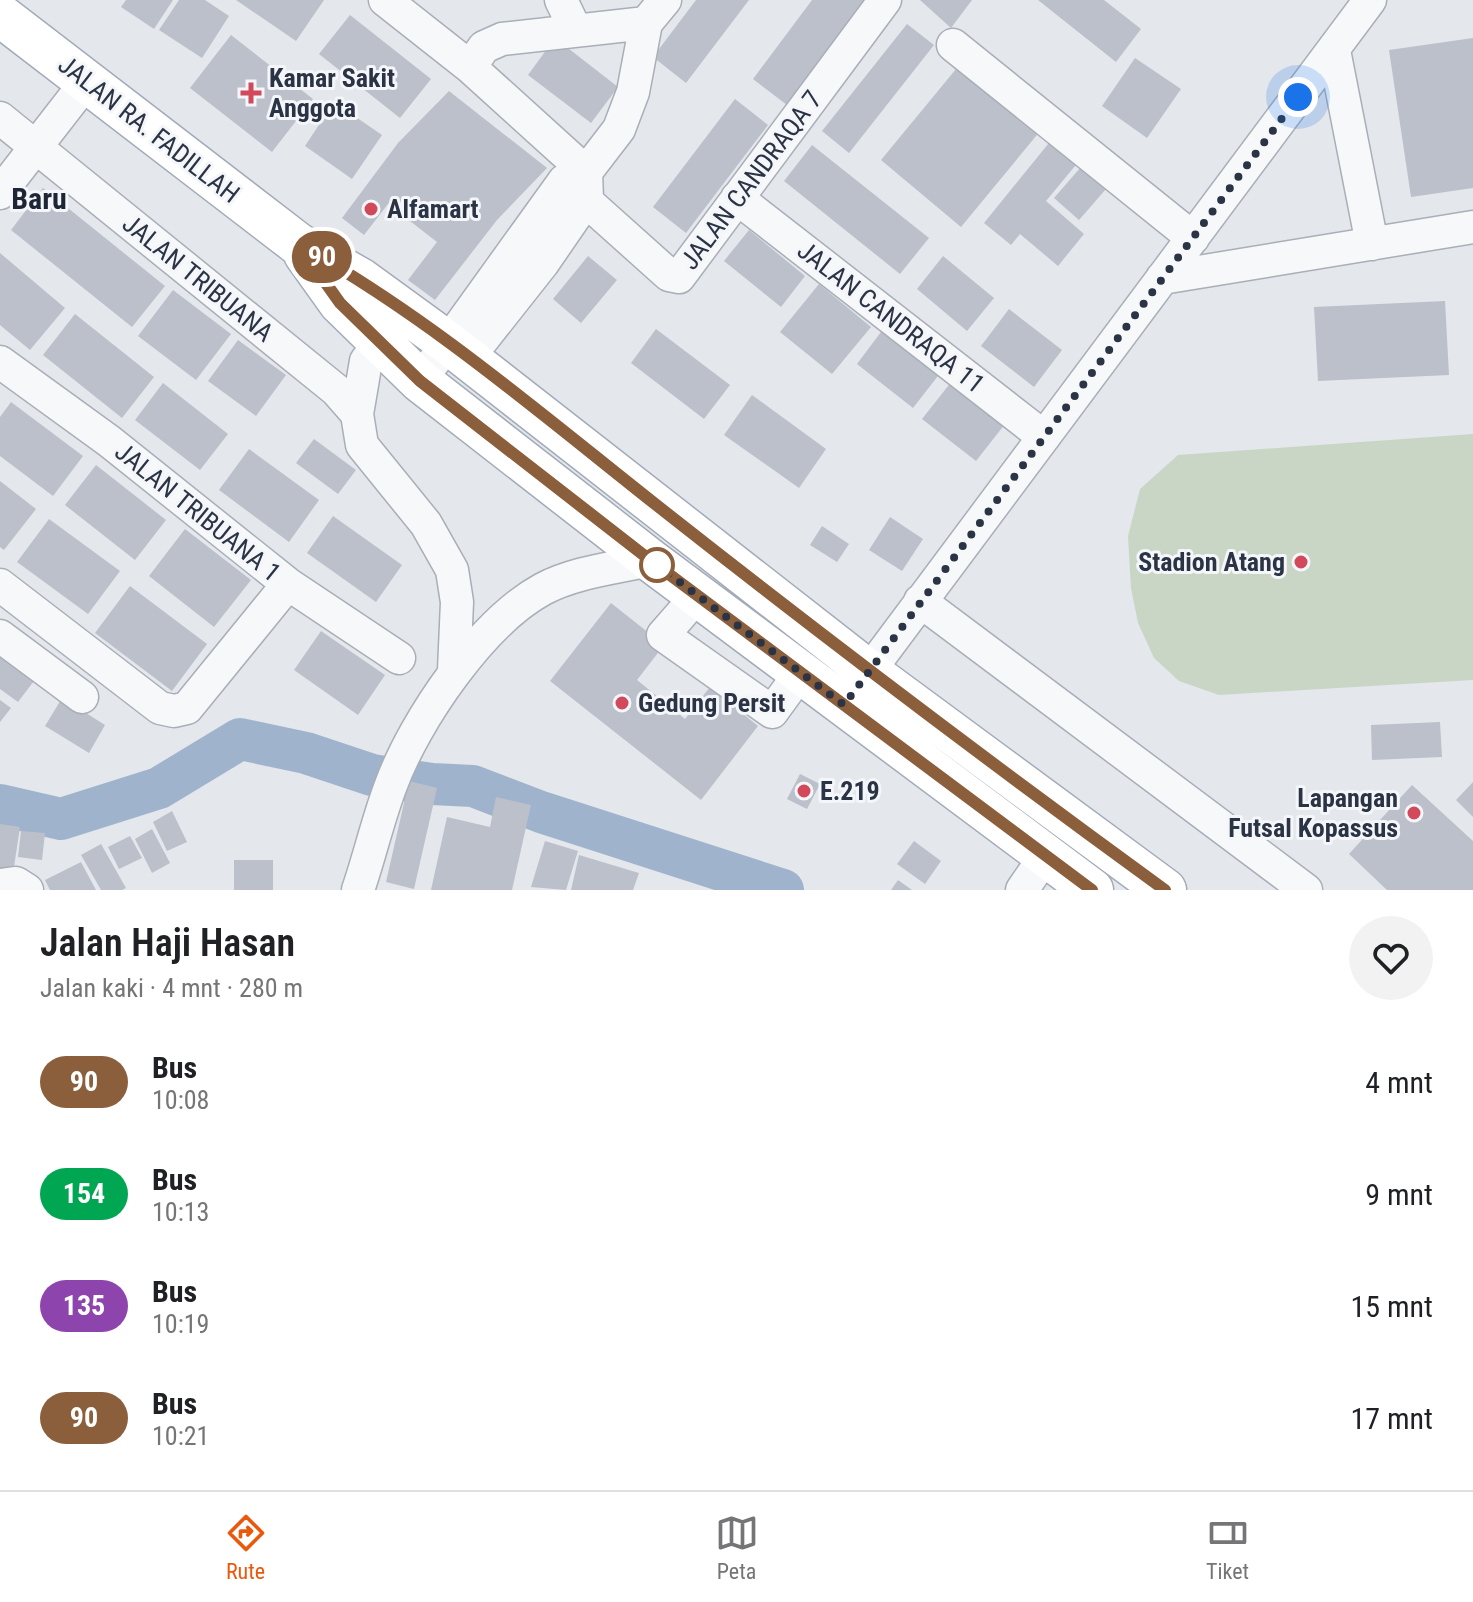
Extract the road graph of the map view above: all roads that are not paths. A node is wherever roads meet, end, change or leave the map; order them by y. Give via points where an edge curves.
1 (385, 0) edge
2 (561, 0) edge
3 (885, 0) edge
4 (1370, 0) edge
5 (656, 12) edge
6 (0, 15) edge
7 (575, 29) junction
8 (953, 45) dead end
9 (1334, 50) junction
10 (470, 67) junction
11 (87, 81) junction
12 (0, 118) edge
13 (35, 147) junction
14 (583, 178) junction
15 (0, 193) edge
16 (737, 198) junction
17 (1473, 227) edge
18 (1193, 238) junction
19 (1372, 244) junction
20 (1162, 278) junction
21 (392, 326) junction
22 (458, 350) junction
23 (0, 362) edge
24 (420, 381) junction
25 (357, 414) junction
26 (1044, 437) junction
27 (650, 560) junction
28 (288, 584) junction
29 (0, 585) edge
30 (920, 601) junction
31 (0, 636) edge
32 (399, 658) dead end
33 (454, 670) junction
34 (868, 671) junction
35 (82, 697) dead end
36 (844, 705) junction
37 (1046, 855) junction
38 (0, 885) edge
39 (27, 890) edge
40 (358, 890) edge
41 (1022, 890) edge
42 (1092, 890) edge
43 (1165, 890) edge
44 (1306, 890) edge

1 - 10 street
2 - 7 street
3 - 16 street, JALAN CANDRAQA 7
4 - 9 street
5 - 7 street
5 - 14 street via 628,109
6 - 11 main road, JALAN RA. FADILLAH
7 - 10 street via 494,41 480,50
8 - 18 street
9 - 18 street
9 - 19 street
10 - 14 street
11 - 13 street
11 - 21 main road, JALAN RA. FADILLAH via 298,244 340,303
12 - 13 street, JALAN TRIBUANA
13 - 15 street
13 - 25 street, JALAN TRIBUANA via 336,390
14 - 16 street, JALAN CANDRAQA 7 via 659,266 677,277
14 - 22 street
16 - 26 street, JALAN CANDRAQA 11
17 - 19 street
18 - 20 street
19 - 20 street
20 - 26 street
21 - 22 main road, JALAN RA. FADILLAH
21 - 24 main road, JALAN RA. FADILLAH
21 - 25 street via 366,361
22 - 24 street
22 - 34 main road, JALAN RA. FADILLAH
23 - 28 street, JALAN TRIBUANA 1
24 - 27 main road, JALAN RA. FADILLAH
25 - 33 street via 362,445 426,524 452,570 457,602
26 - 30 street
27 - 33 street via 543,589 495,627
27 - 36 main road, JALAN RA. FADILLAH
28 - 29 street via 187,708 174,711 160,708
28 - 32 street, JALAN TRIBUANA 1
30 - 34 street
30 - 44 street
31 - 35 street
33 - 40 street via 398,772
34 - 36 street
34 - 43 main road, JALAN RA. FADILLAH
36 - 37 main road, JALAN RA. FADILLAH
37 - 41 street
37 - 42 main road, JALAN RA. FADILLAH
38 - 39 street via 16,883

